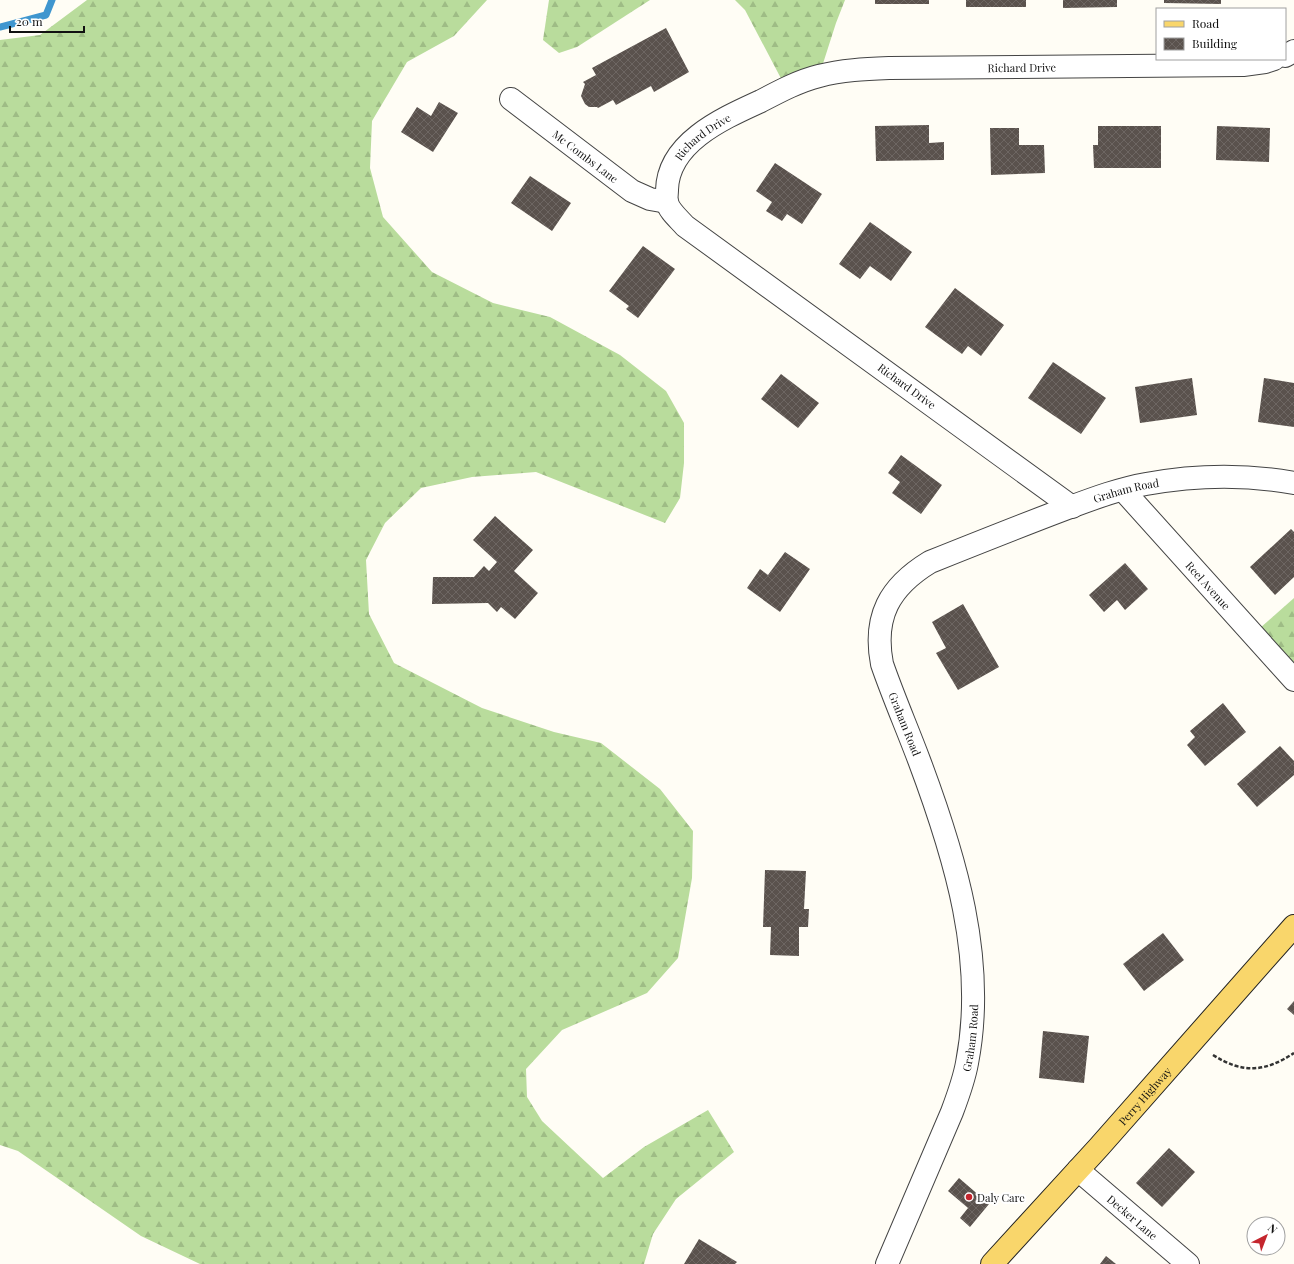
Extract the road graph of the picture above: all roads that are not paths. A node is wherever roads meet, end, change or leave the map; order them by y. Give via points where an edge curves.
1 (1271, 60) edge
2 (512, 99) dead end
3 (666, 202) junction
4 (1294, 484) edge
5 (1123, 490) junction
6 (1072, 507) junction
7 (1294, 680) edge
8 (1294, 926) edge
9 (1078, 1170) junction
10 (887, 1264) edge
11 (992, 1264) edge
12 (1188, 1264) edge

1 - 3 street, Richard Drive via 1243,65 889,68 837,72 801,81 735,113 701,133 683,150 670,171
2 - 3 street, Mc Combs Lane via 632,191 650,199
3 - 6 street, Richard Drive via 685,226
4 - 5 street, Graham Road via 1258,478 1201,477 1146,484
5 - 6 street, Graham Road
5 - 7 street, Reel Avenue
6 - 10 street, Graham Road via 930,562 916,571 896,591 881,618 879,643 882,664 936,807 954,867 968,931 973,988 971,1041 960,1089
8 - 9 main road, Perry Highway
9 - 11 main road, Perry Highway
9 - 12 street, Decker Lane

